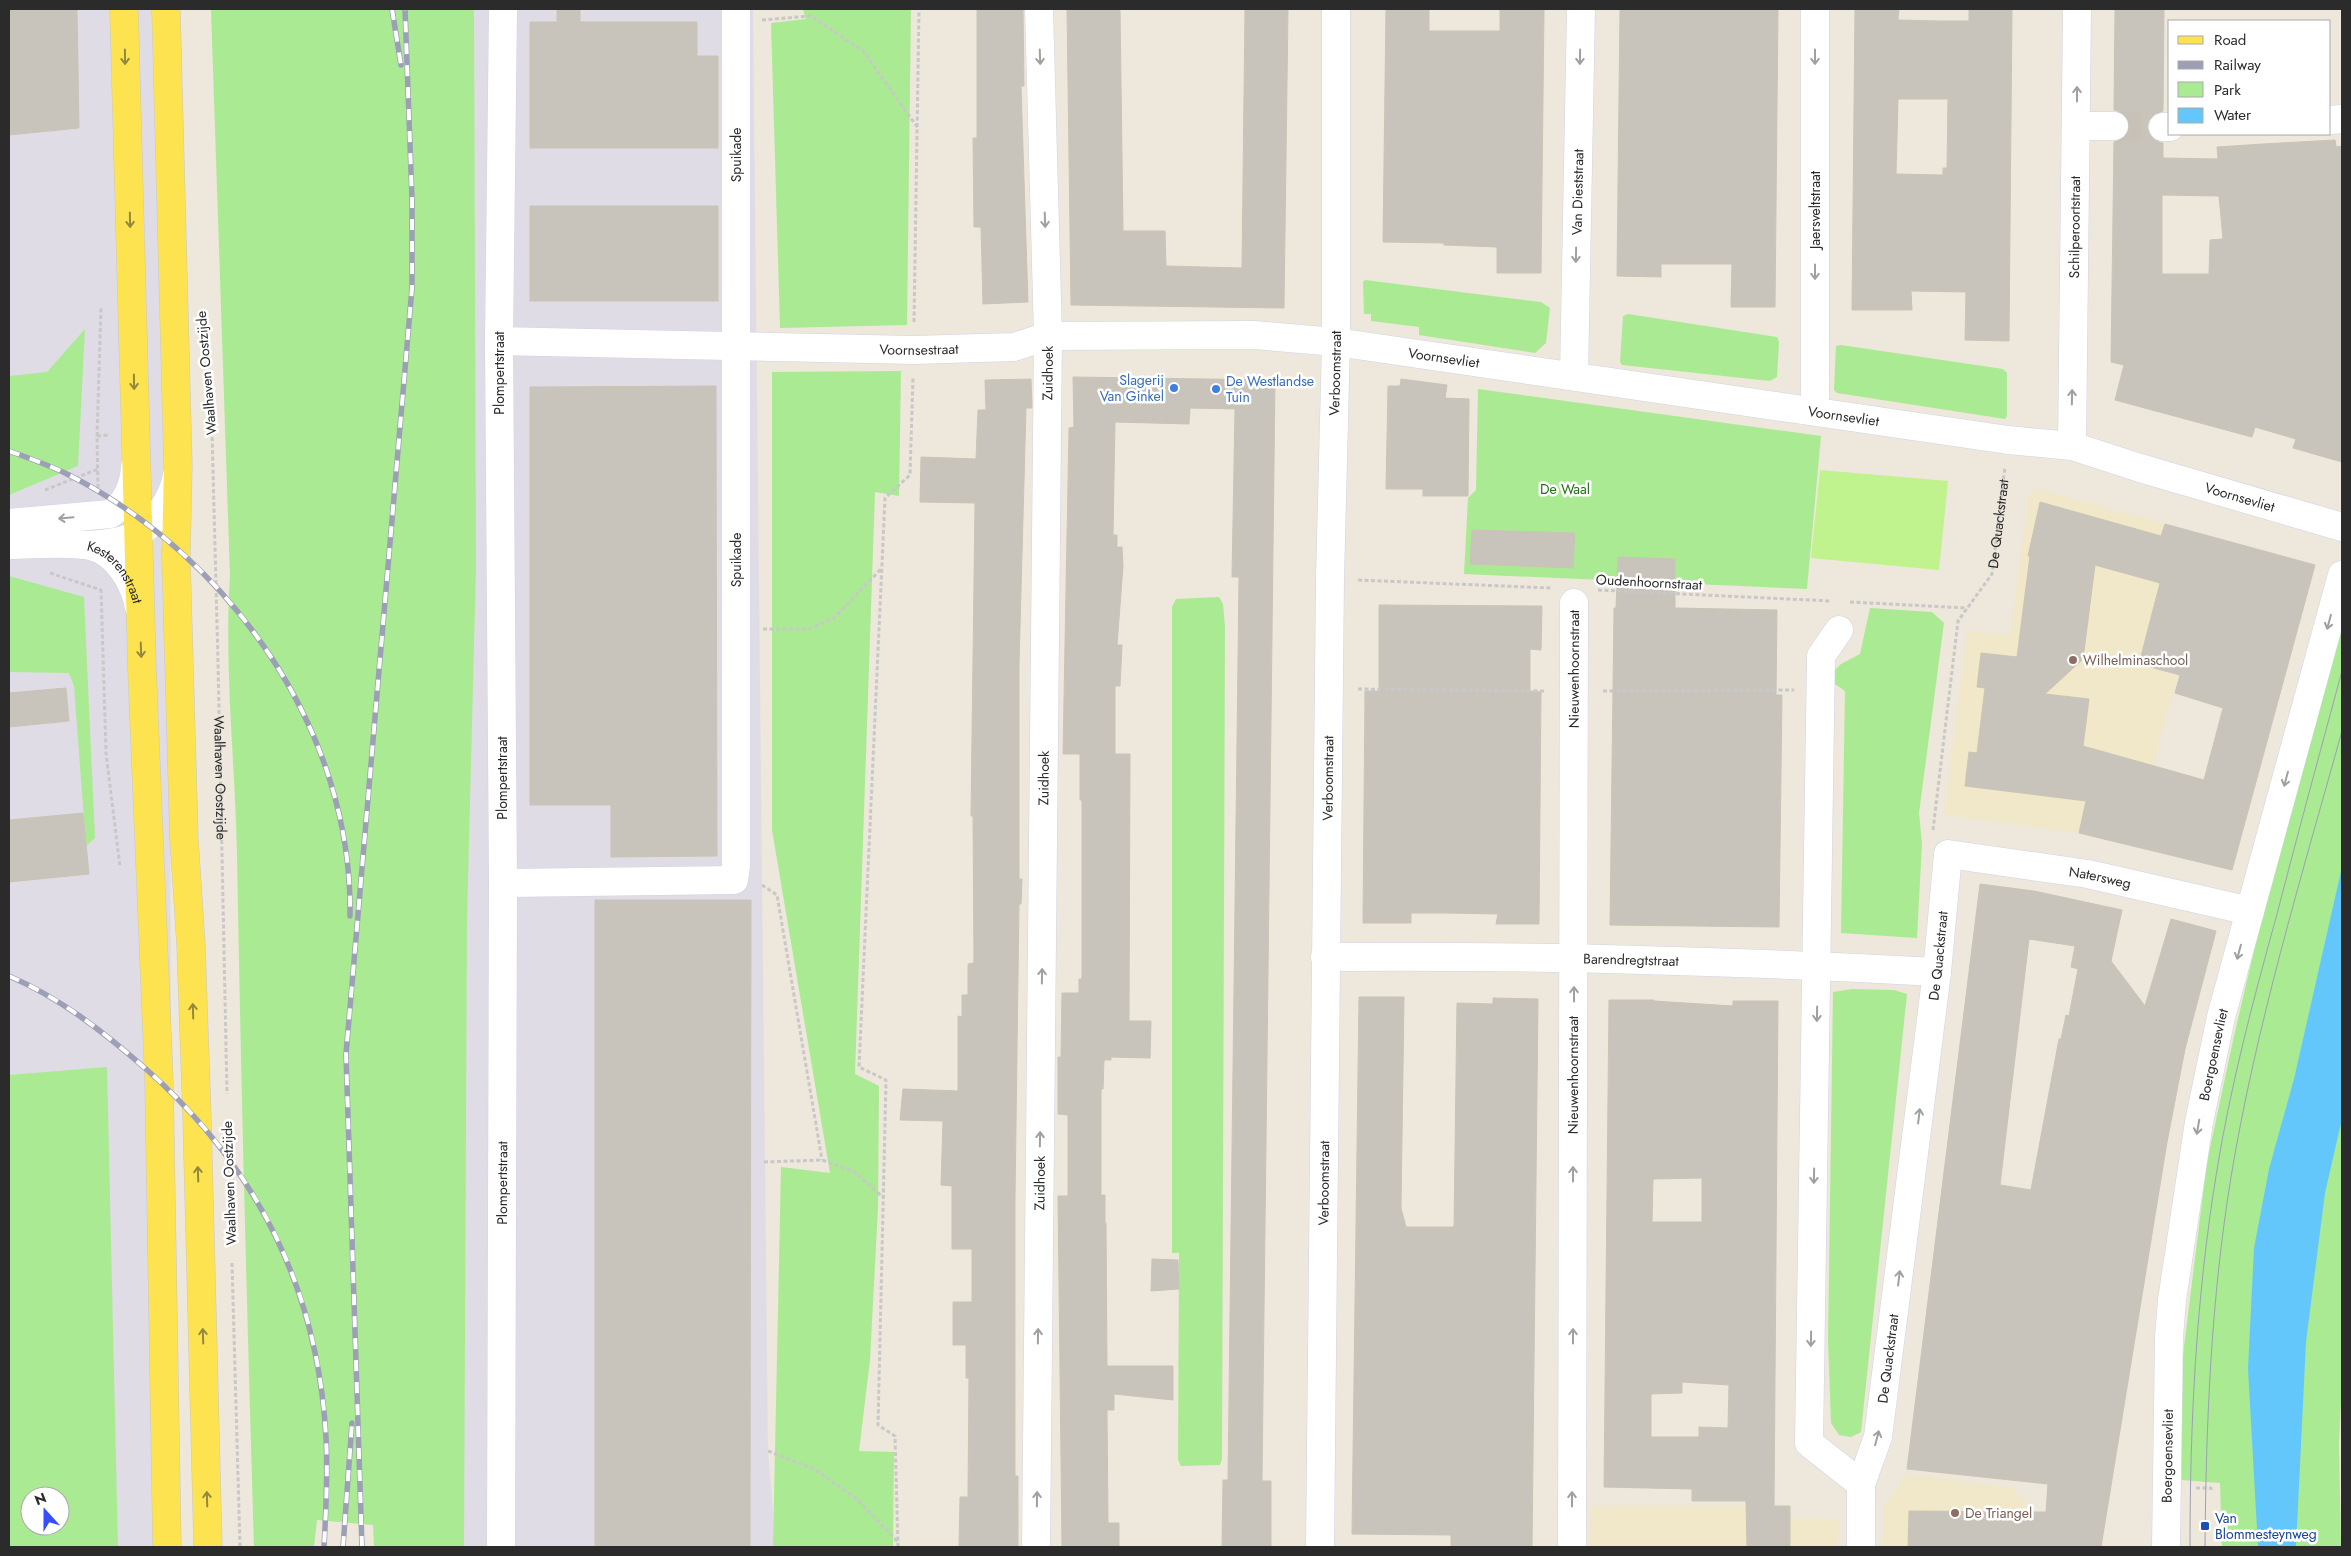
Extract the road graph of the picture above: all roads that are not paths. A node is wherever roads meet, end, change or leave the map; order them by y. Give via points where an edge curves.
1 (124, 9) edge
2 (166, 9) edge
3 (503, 9) edge
4 (1040, 9) edge
5 (1336, 9) edge
6 (1581, 9) edge
7 (1815, 9) edge
8 (2077, 9) edge
9 (745, 15) edge
10 (2077, 126) junction
11 (2114, 126) tunnel mouth
12 (1048, 336) junction
13 (499, 342) junction
14 (1336, 342) junction
15 (736, 345) junction
16 (1574, 376) junction
17 (1815, 411) junction
18 (2072, 446) junction
19 (135, 448) junction
20 (178, 465) junction
21 (99, 516) junction
22 (9, 523) edge
23 (2342, 527) edge
24 (140, 528) junction
25 (9, 545) edge
26 (80, 545) junction
27 (2342, 575) edge
28 (178, 594) junction
29 (1573, 594) road end
30 (140, 610) junction
31 (1838, 630) dead end
32 (1948, 854) joint
33 (503, 883) junction
34 (2250, 912) junction
35 (1325, 957) junction
36 (1575, 959) junction
37 (1818, 965) junction
38 (1937, 972) junction
39 (1861, 1484) junction
40 (167, 1547) edge
41 (208, 1547) edge
42 (501, 1547) edge
43 (1036, 1547) edge
44 (1320, 1547) edge
45 (1572, 1547) edge
46 (1860, 1547) edge
47 (2166, 1547) edge

1 -> 19 main road
2 - 20 main road, Waalhaven Oostzijde
3 - 13 street, Plompertstraat
4 -> 12 street, Zuidhoek
5 - 14 street, Verboomstraat
6 -> 16 street, Van Dieststraat
7 -> 17 street, Jaersveltstraat
10 -> 8 street, Schilperoortstraat
9 - 15 street, Spuikade
10 - 11 street
18 -> 10 street, Schilperoortstraat
12 - 14 street, Voornsestraat via 1254,335
12 - 15 street, Voornsestraat via 1014,347 914,350
43 -> 12 street, Zuidhoek
13 - 15 street, Voornsestraat
13 - 33 street, Plompertstraat
14 - 16 street, Voornsevliet
14 - 35 street, Verboomstraat
15 - 33 street, Spuikade via 734,880
16 - 17 street, Voornsevliet
17 - 18 street, Voornsevliet via 2008,440
18 - 23 street, Voornsevliet
19 - 21 street via 135,472 128,494 117,510
19 - 24 main road
20 - 24 street via 173,492
20 - 28 main road, Waalhaven Oostzijde
21 -> 22 street
21 - 24 street via 127,517
24 - 26 street, Kesterenstraat via 113,543
24 - 28 street via 167,555
24 - 30 main road
25 - 26 street, Kesterenstraat
26 - 30 street, Kesterenstraat via 100,549 121,568 135,589
27 -> 34 street, Boergoensevliet
41 -> 28 main road, Waalhaven Oostzijde via 197,1118 184,838
29 - 36 street, Nieuwenhoornstraat
30 -> 40 main road via 159,1081
31 - 37 street via 1822,656
32 - 34 street, Natersweg via 2088,874
32 - 38 street, De Quackstraat
33 - 42 street, Plompertstraat
34 -> 47 street, Boergoensevliet via 2221,1017 2199,1122 2172,1300 2166,1396
35 - 36 street, Barendregtstraat
35 - 44 street, Verboomstraat
36 - 37 street, Barendregtstraat
45 -> 36 street, Nieuwenhoornstraat
37 - 38 street, Barendregtstraat
37 -> 39 street via 1809,1443
39 -> 38 street, De Quackstraat via 1878,1437
39 - 46 street, De Quackstraat

